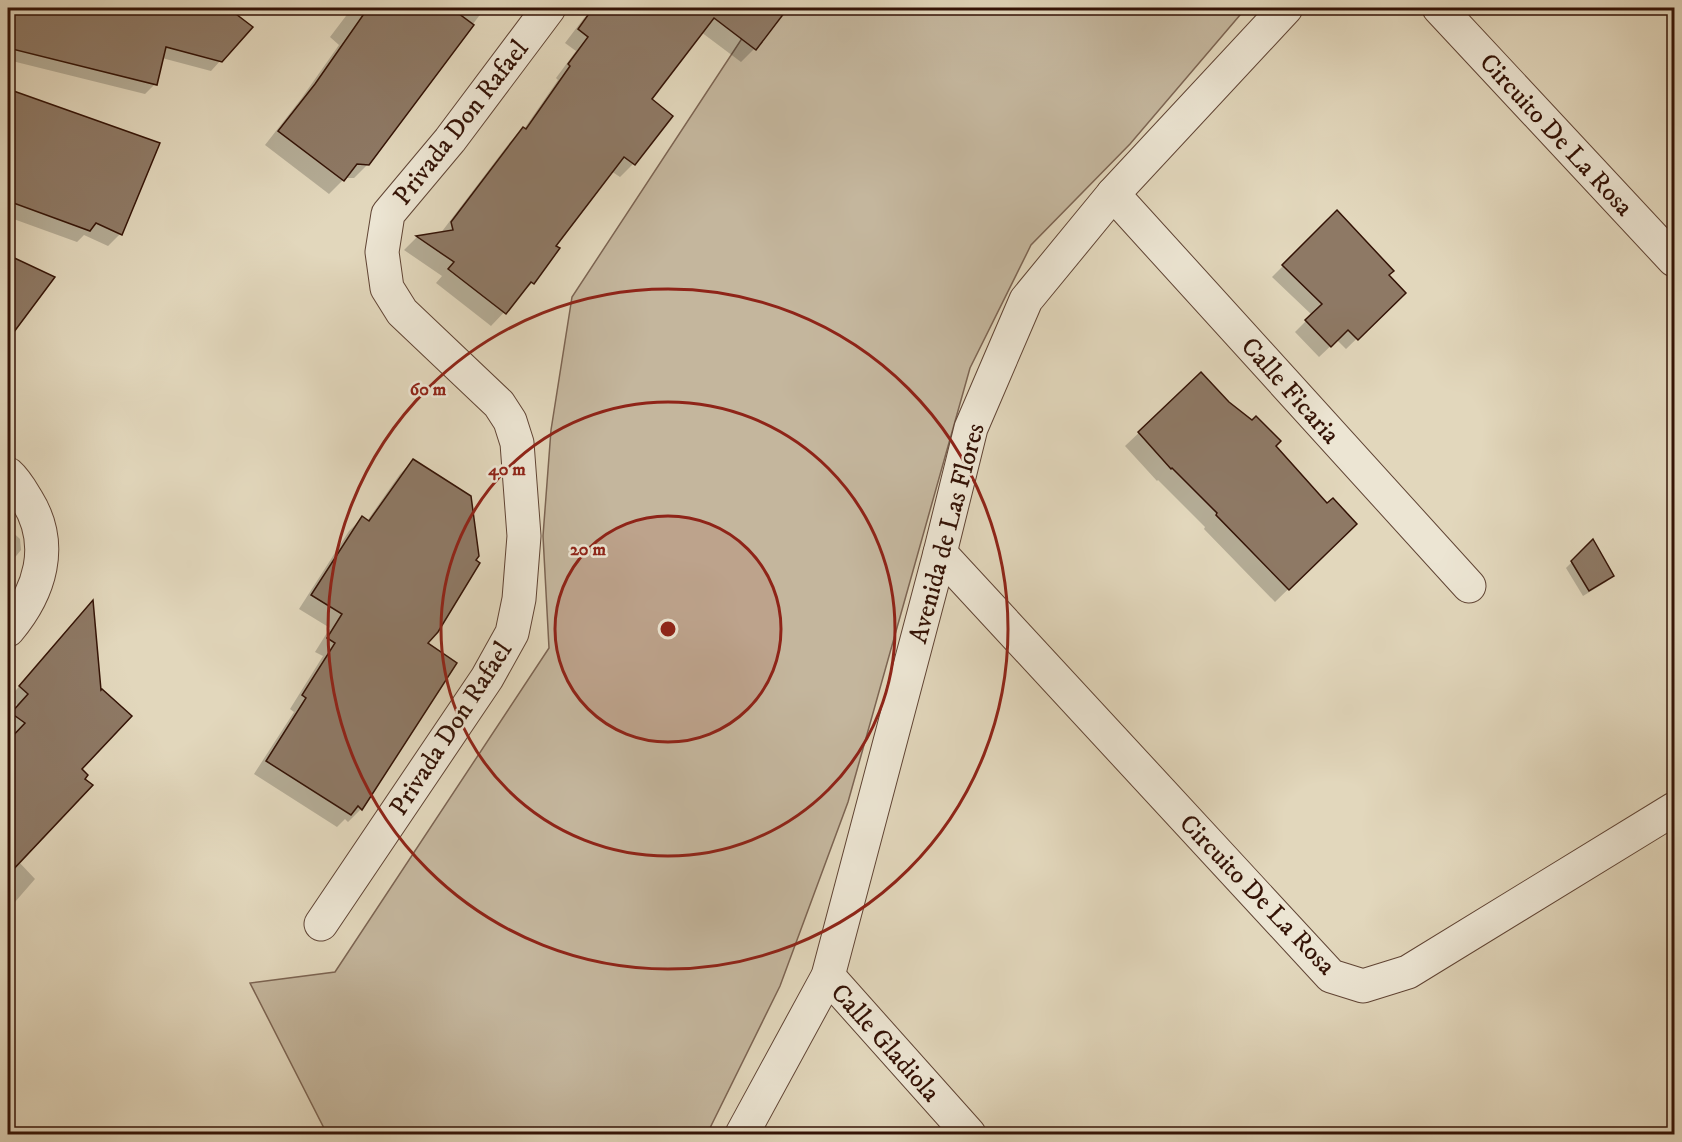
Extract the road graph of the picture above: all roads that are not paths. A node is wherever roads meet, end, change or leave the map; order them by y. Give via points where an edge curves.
1 (549, 8) edge
2 (1286, 8) edge
3 (1439, 8) edge
4 (1113, 194) junction
5 (1674, 260) edge
6 (8, 474) edge
7 (940, 553) junction
8 (1469, 586) dead end
9 (8, 630) edge
10 (1674, 809) edge
11 (321, 924) dead end
12 (828, 976) junction
13 (742, 1134) edge
14 (969, 1134) edge

1 - 11 street, Privada Don Rafael via 450,140 388,214 382,252 387,288 402,312 499,404 510,421 517,443 524,536 512,633 487,678
2 - 4 street, Avenida de Las Flores
3 - 5 street, Circuito De La Rosa
4 - 7 street, Avenida de Las Flores via 1026,300 971,428
4 - 8 street, Calle Ficaria
6 - 9 street via 36,514 43,550 38,577 22,613
7 - 10 street, Circuito De La Rosa via 1331,976 1363,987 1408,972
7 - 12 street, Avenida de Las Flores
12 - 13 street, Avenida de Las Flores
12 - 14 street, Calle Gladiola

